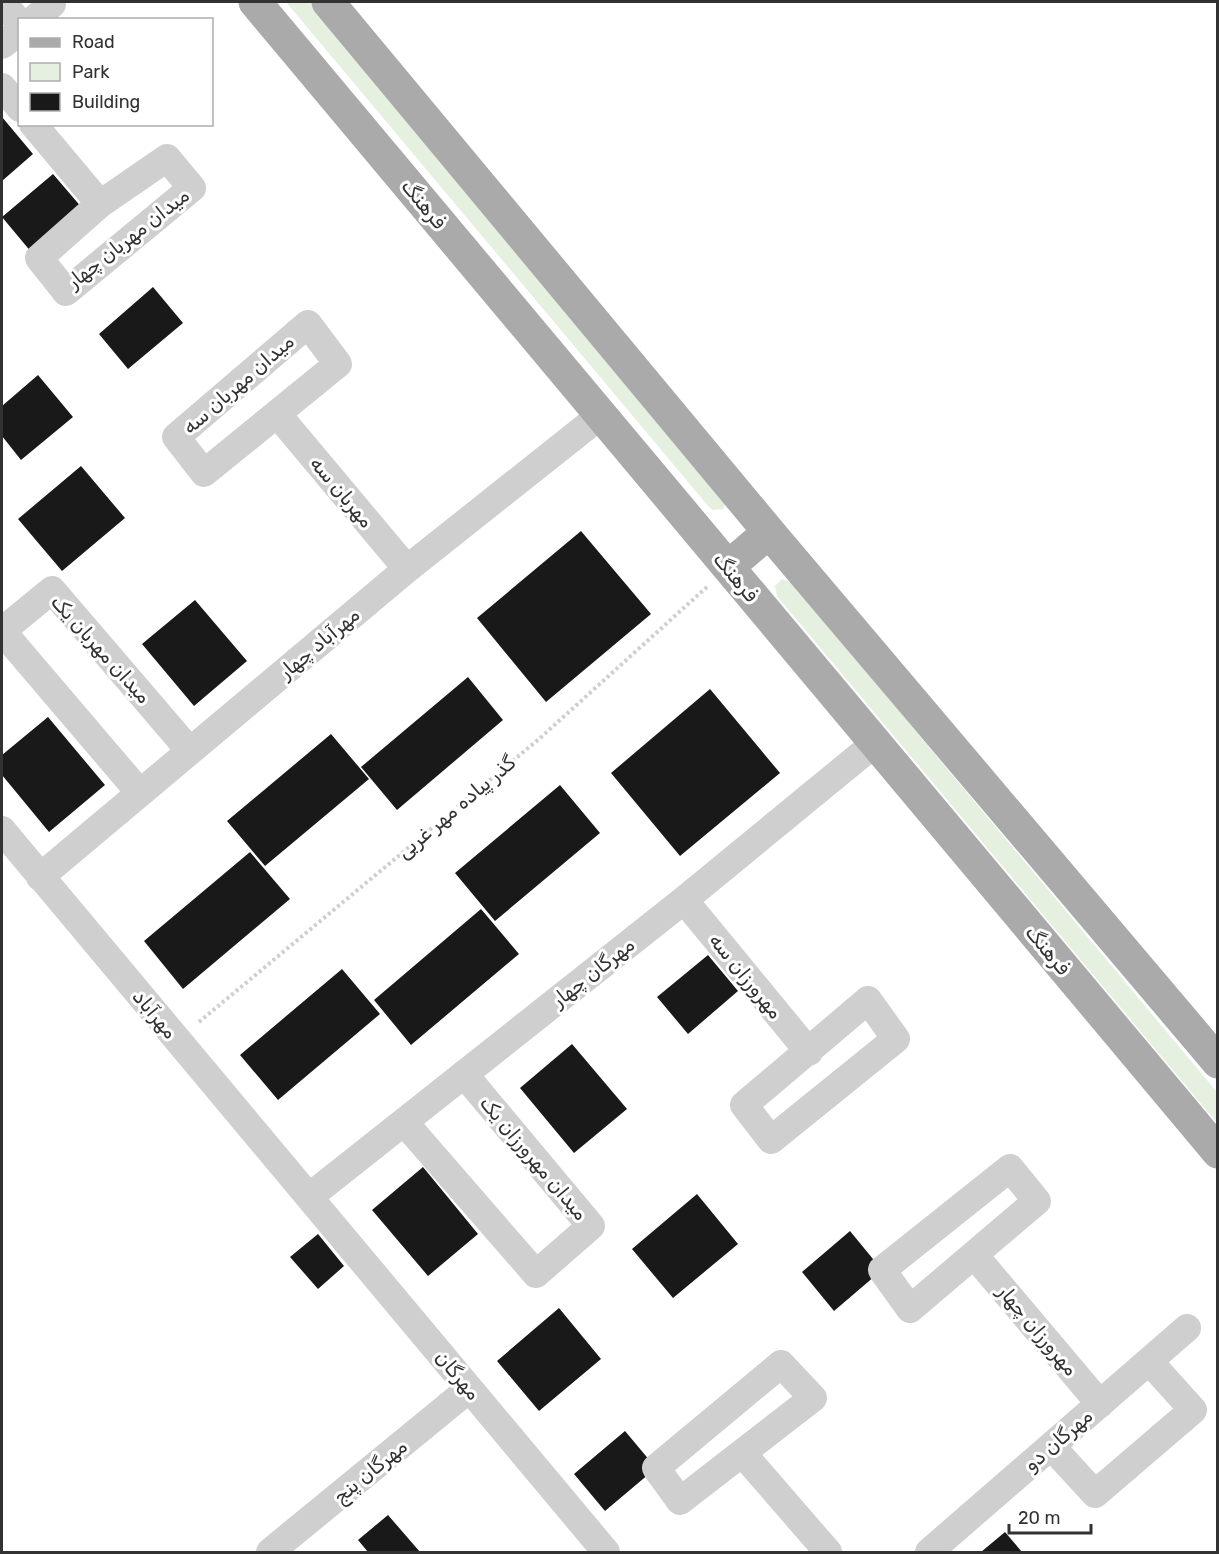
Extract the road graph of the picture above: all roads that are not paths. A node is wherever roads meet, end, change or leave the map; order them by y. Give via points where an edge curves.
1 (2, 2) edge
2 (255, 2) edge
3 (328, 2) edge
4 (18, 21) edge
5 (18, 33) edge
6 (2, 45) edge
7 (2, 87) edge
8 (18, 106) edge
9 (35, 126) edge
10 (100, 204) junction
11 (601, 414) junction
12 (278, 415) junction
13 (769, 532) junction
14 (728, 567) junction
15 (407, 569) junction
16 (874, 744) junction
17 (190, 751) junction
18 (140, 793) junction
19 (2, 830) edge
20 (40, 877) junction
21 (684, 900) junction
22 (809, 1052) junction
23 (1218, 1062) edge
24 (464, 1074) junction
25 (404, 1122) junction
26 (1218, 1152) edge
27 (309, 1197) junction
28 (975, 1256) junction
29 (1187, 1328) dead end
30 (1149, 1361) junction
31 (469, 1389) junction
32 (1100, 1404) junction
33 (1051, 1446) junction
34 (743, 1454) junction
35 (595, 1549) edge
36 (270, 1552) edge
37 (828, 1552) edge
38 (929, 1552) edge

1 - 4 street
2 - 11 main road, فرهنگ
3 - 13 main road
5 - 6 street
7 - 8 street
9 - 10 street
10 - 10 street, میدان مهربان چهار via 39,258 66,292 192,188 167,158
11 - 14 main road, فرهنگ
11 - 15 street, مهرآباد چهار
12 - 12 street, میدان مهربان سه via 204,473 176,437 308,324 338,364
12 - 15 street, مهربان سه
13 - 14 main road
13 - 23 main road
14 - 16 main road, فرهنگ
15 - 17 street, مهرآباد چهار
16 - 21 street, مهرگان چهار
16 - 26 main road, فرهنگ
17 - 18 street, مهرآباد چهار
17 - 18 street, میدان مهربان یک via 52,590 2,631
18 - 20 street, مهرآباد چهار
19 - 20 street, مهرآباد
20 - 27 street, مهرآباد
21 - 22 street, مهرورزان سه
21 - 24 street, مهرگان چهار
22 - 22 street via 744,1105 771,1140 896,1039 868,1000
24 - 25 street, مهرگان چهار
24 - 25 street, میدان مهرورزان یک via 591,1226 536,1274
25 - 27 street, مهرگان چهار
27 - 31 street, مهرگان
28 - 28 street via 910,1309 882,1270 1010,1168 1037,1201
28 - 32 street, مهرورزان چهار
29 - 30 street, مهرگان دو
30 - 32 street, مهرگان دو
30 - 33 street via 1193,1410 1095,1494
31 - 35 street, مهرگان
31 - 36 street, مهرگان پنج
32 - 33 street, مهرگان دو
33 - 38 street, مهرگان دو
34 - 34 street via 680,1501 656,1468 781,1364 813,1398
34 - 37 street

